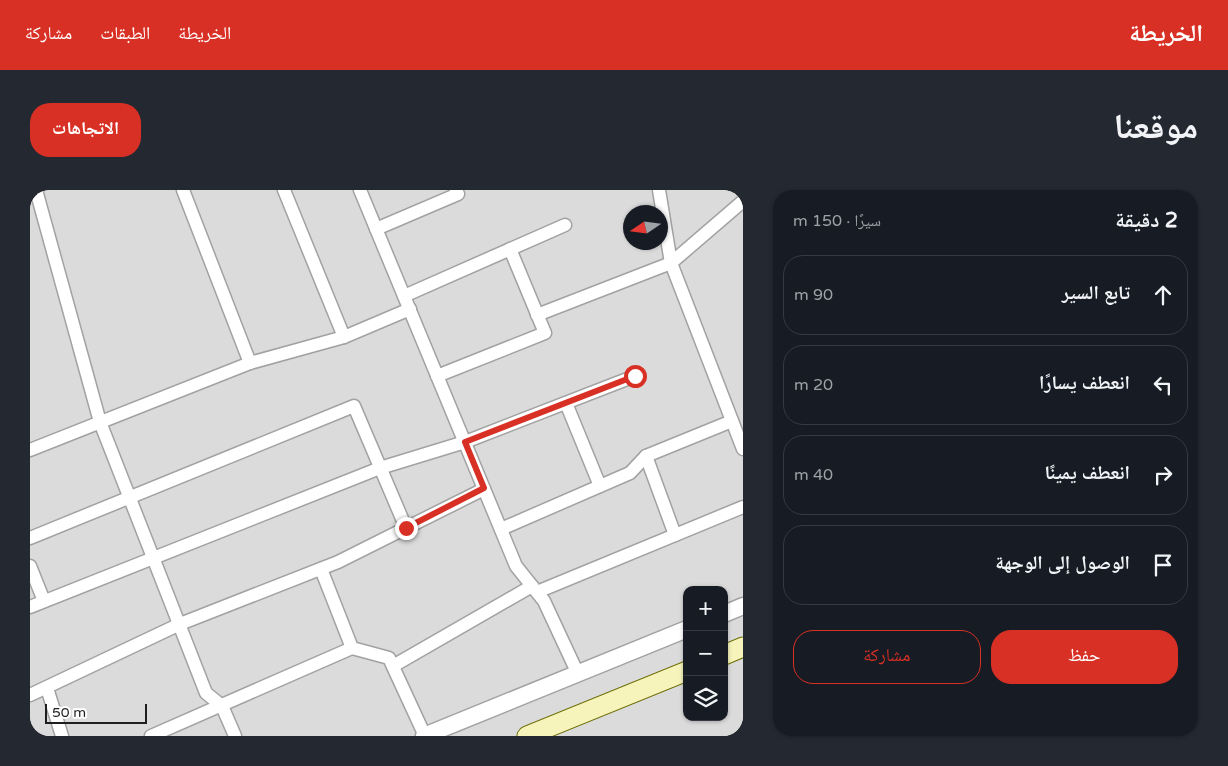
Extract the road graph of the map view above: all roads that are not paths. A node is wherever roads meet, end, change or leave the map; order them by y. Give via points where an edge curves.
1 (36, 190) edge
2 (183, 190) edge
3 (284, 190) edge
4 (360, 190) edge
5 (456, 190) edge
6 (659, 190) edge
7 (743, 201) edge
8 (565, 225) dead end
9 (376, 229) junction
10 (510, 248) junction
11 (671, 263) junction
12 (404, 296) junction
13 (410, 309) junction
14 (538, 315) junction
15 (344, 337) junction
16 (250, 363) junction
17 (437, 376) junction
18 (635, 376) dead end
19 (566, 403) junction
20 (100, 422) junction
21 (737, 428) edge
22 (465, 442) junction
23 (30, 450) edge
24 (743, 450) edge
25 (646, 456) junction
26 (380, 468) junction
27 (600, 486) junction
28 (484, 488) junction
29 (131, 498) junction
30 (743, 507) edge
31 (406, 528) junction
32 (501, 529) junction
33 (675, 535) junction
34 (30, 538) edge
35 (154, 559) junction
36 (30, 566) edge
37 (321, 569) junction
38 (534, 589) junction
39 (44, 601) junction
40 (30, 606) edge
41 (743, 606) edge
42 (728, 612) edge
43 (180, 624) junction
44 (683, 631) edge
45 (352, 648) junction
46 (743, 648) edge
47 (728, 654) edge
48 (393, 666) junction
49 (683, 673) edge
50 (578, 674) junction
51 (47, 688) junction
52 (30, 695) edge
53 (222, 706) junction
54 (62, 736) edge
55 (151, 736) edge
56 (235, 736) edge
57 (425, 736) edge
58 (527, 736) edge

1 - 20 street
2 - 16 street
3 - 15 street
4 - 9 street
5 - 9 street via 458,194
6 - 11 street
7 - 11 street
8 - 10 street
9 - 12 street
10 - 12 street
10 - 14 street
11 - 14 street
11 - 21 street
12 - 13 street
13 - 15 street
13 - 17 street
14 - 17 street via 545,333
15 - 16 street
16 - 20 street
17 - 22 street
18 - 19 street
19 - 22 street
19 - 27 street
20 - 23 street
20 - 29 street
21 - 24 street
21 - 25 street
22 - 26 street
22 - 28 street
25 - 27 street via 630,473
25 - 33 street
26 - 29 street via 354,406
26 - 31 street
26 - 35 street
27 - 32 street
28 - 31 street
28 - 32 street
29 - 34 street
29 - 35 street
30 - 33 street
31 - 37 street
32 - 38 street via 516,566
33 - 38 street
35 - 39 street
35 - 43 street
36 - 39 street
37 - 43 street
37 - 45 street
38 - 48 street
38 - 50 street via 544,601
39 - 40 street
41 - 42 street
43 - 51 street
43 - 53 street via 206,693
44 - 50 street
45 - 48 street via 389,658
45 - 53 street
46 - 47 main road
48 - 57 street
49 - 58 main road
50 - 57 street
51 - 52 street
51 - 54 street
53 - 55 street
53 - 56 street

